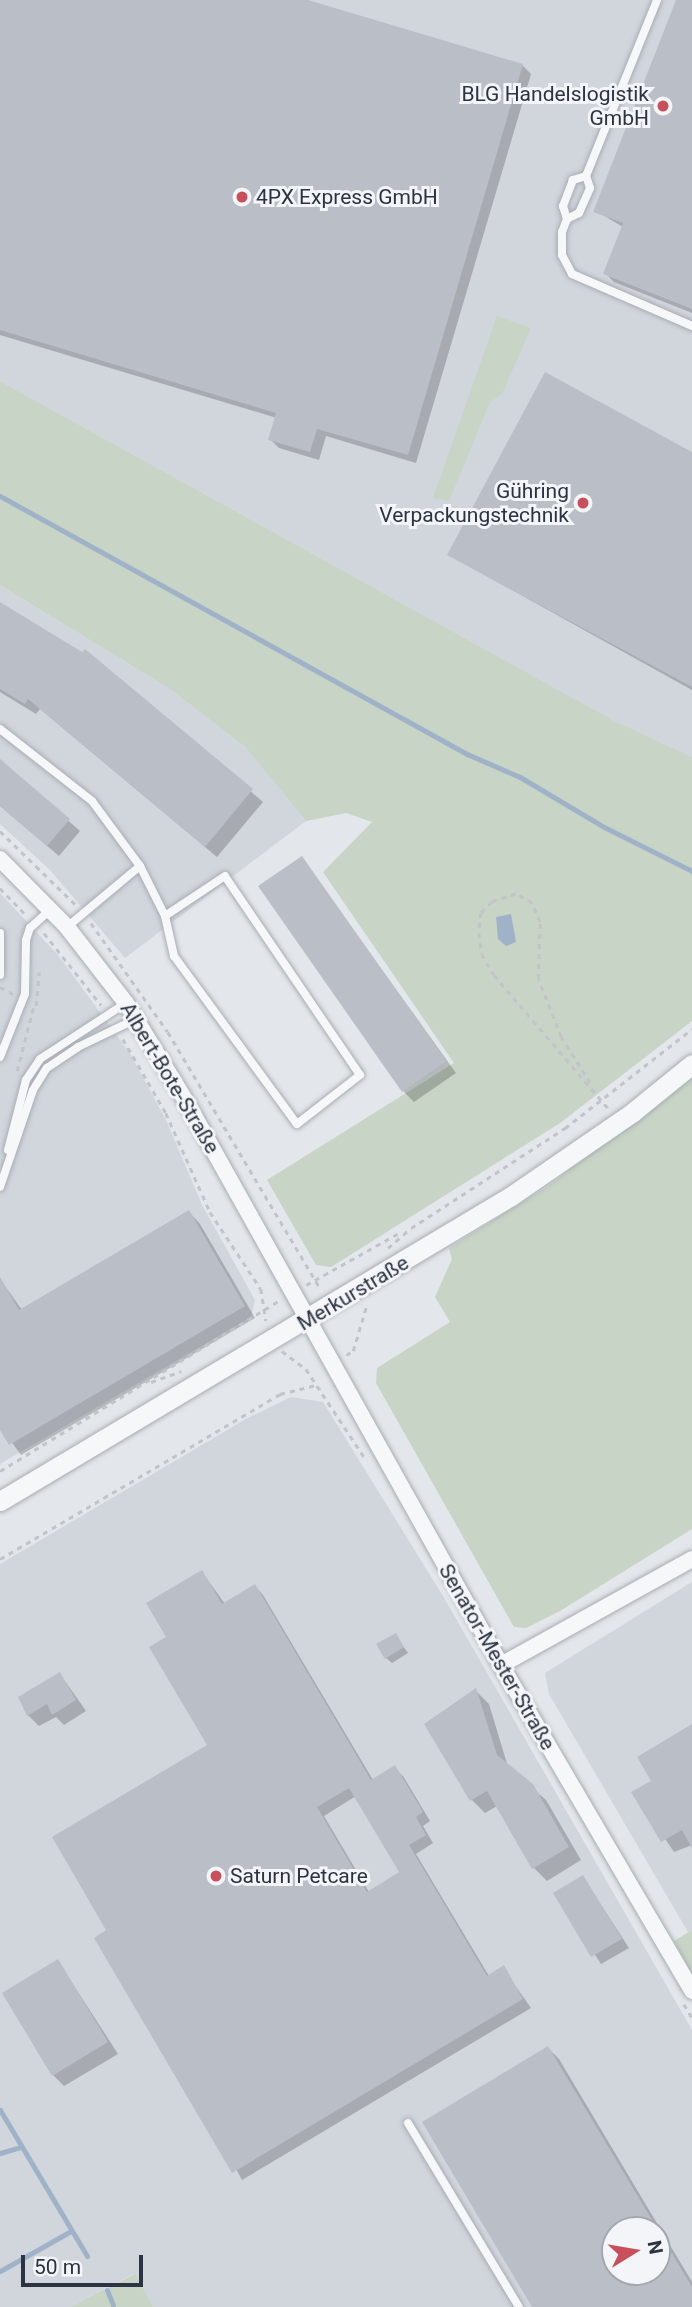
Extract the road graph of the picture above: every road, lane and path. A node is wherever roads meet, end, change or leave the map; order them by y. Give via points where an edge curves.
1 (657, 0) edge
2 (586, 176) junction
3 (567, 219) junction
4 (692, 326) edge
5 (0, 729) edge
6 (0, 859) edge
7 (140, 866) junction
8 (0, 888) edge
9 (51, 909) junction
10 (165, 916) junction
11 (35, 924) junction
12 (67, 927) junction
13 (0, 933) edge
14 (0, 975) edge
15 (0, 987) edge
16 (23, 999) junction
17 (126, 1003) junction
18 (107, 1015) junction
19 (136, 1019) junction
20 (116, 1028) junction
21 (692, 1029) edge
22 (0, 1057) edge
23 (692, 1064) edge
24 (16, 1072) dead end
25 (590, 1083) junction
26 (603, 1101) junction
27 (619, 1122) junction
28 (0, 1178) edge
29 (0, 1187) edge
30 (411, 1228) dead end
31 (367, 1302) dead end
32 (307, 1320) junction
33 (275, 1339) junction
34 (331, 1365) junction
35 (310, 1376) dead end
36 (151, 1382) dead end
37 (316, 1385) dead end
38 (0, 1471) edge
39 (0, 1501) edge
40 (0, 1559) edge
41 (692, 1559) edge
42 (501, 1665) junction
43 (692, 1991) edge
44 (408, 2123) dead end
45 (519, 2307) edge

1 - 2 lane
2 - 3 lane via 590,188 579,213
2 - 3 lane via 573,180 563,206
3 - 4 lane via 562,255 572,274
5 - 7 lane via 92,801
6 - 9 street, Albert-Bote-Straße
7 - 10 lane
7 - 12 lane
8 - 11 path
9 - 11 lane
9 - 12 street, Albert-Bote-Straße
10 - 10 lane via 174,956 297,1124 360,1075 225,876
11 - 16 lane via 26,940
11 - 18 path via 86,982
12 - 17 street, Albert-Bote-Straße
13 - 14 lane
15 - 16 path
16 - 22 lane
16 - 24 path via 37,1006
17 - 18 lane
17 - 19 street, Albert-Bote-Straße
18 - 28 lane via 40,1059 26,1080
19 - 20 lane
19 - 32 street, Albert-Bote-Straße
20 - 29 lane via 47,1068 33,1090
20 - 33 path via 166,1113 210,1212 261,1289 263,1310
21 - 26 path
23 - 27 street, Merkurstraße
25 - 25 path via 494,975 482,954 481,913 492,902 516,894 532,903 540,922 538,979 561,1037
25 - 26 path
26 - 27 path
26 - 30 path
27 - 32 street, Merkurstraße via 500,1203
31 - 34 path via 353,1350
32 - 33 street, Merkurstraße
32 - 34 street, Senator-Mester-Straße
33 - 39 street, Merkurstraße
34 - 35 path
34 - 42 street, Senator-Mester-Straße
36 - 38 path
37 - 40 path via 280,1394
41 - 42 street
42 - 43 street, Senator-Mester-Straße
44 - 45 lane

